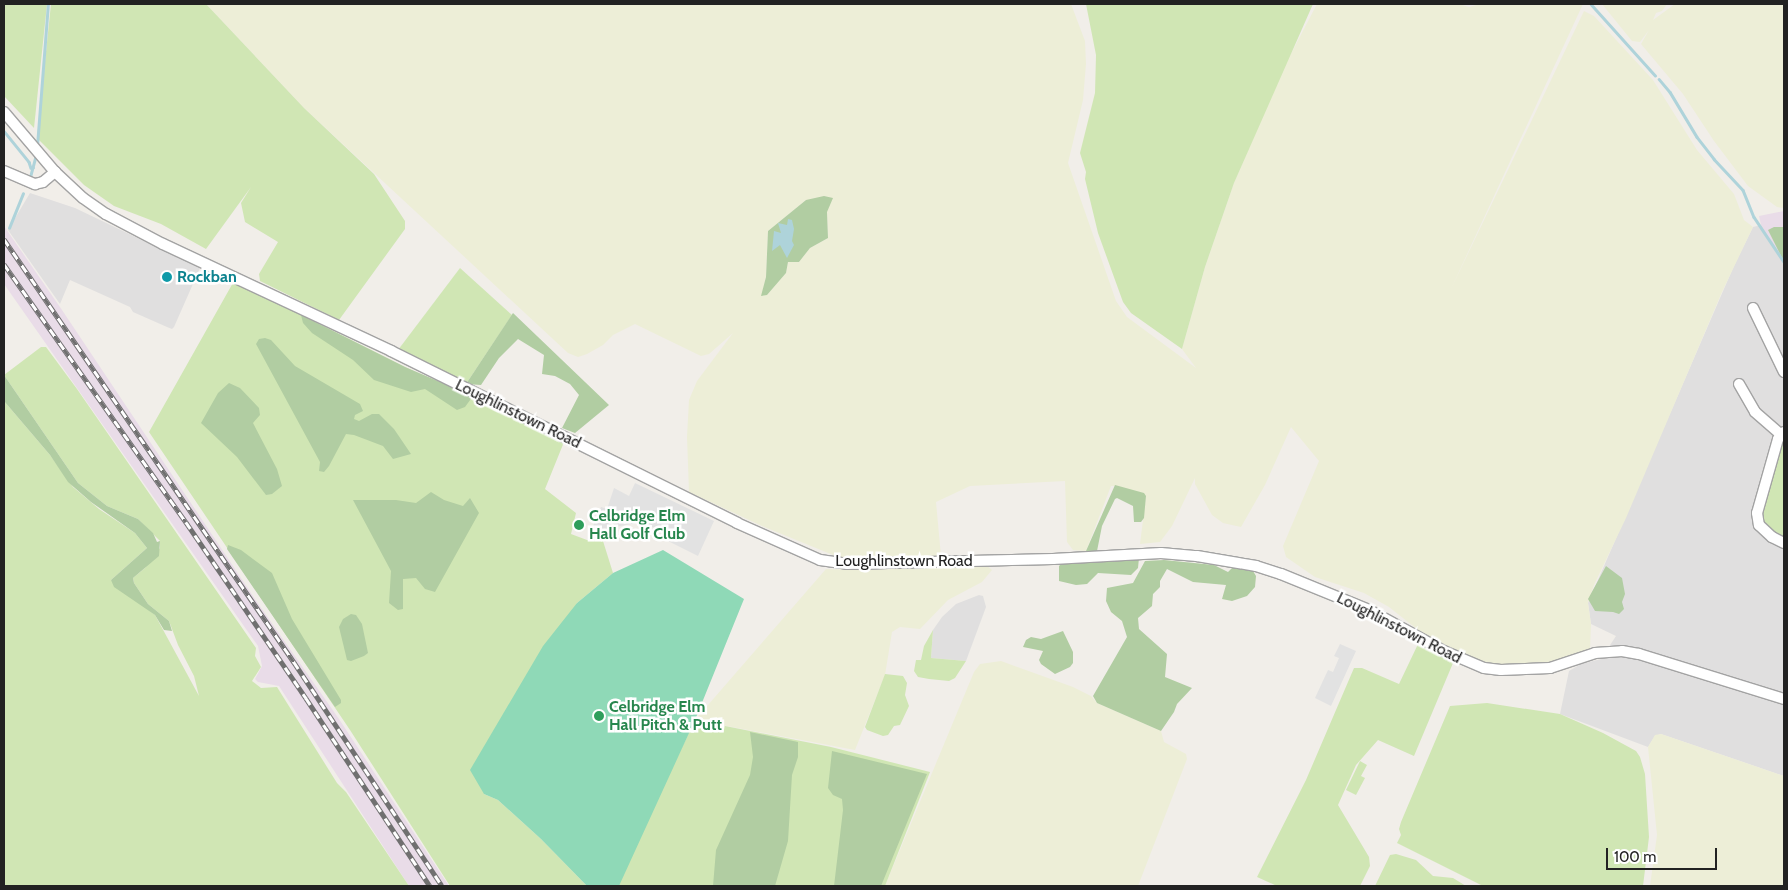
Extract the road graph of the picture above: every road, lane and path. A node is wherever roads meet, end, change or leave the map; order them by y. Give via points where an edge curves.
1 (4, 112) edge
2 (4, 171) edge
3 (55, 172) junction
4 (1753, 308) dead end
5 (1784, 372) edge
6 (1739, 384) dead end
7 (1783, 434) edge
8 (1784, 544) edge
9 (1784, 699) edge

1 - 3 street, Loughlinstown Road
2 - 3 street via 35,184
3 - 9 street, Loughlinstown Road via 83,198 128,226 391,351 737,523 820,560 847,564 1161,553 1197,556 1256,566 1280,574 1369,610 1444,651 1484,668 1550,668 1600,652 1622,651
4 - 5 street
6 - 7 street via 1755,412
7 - 8 street via 1778,439 1757,519 1772,537

